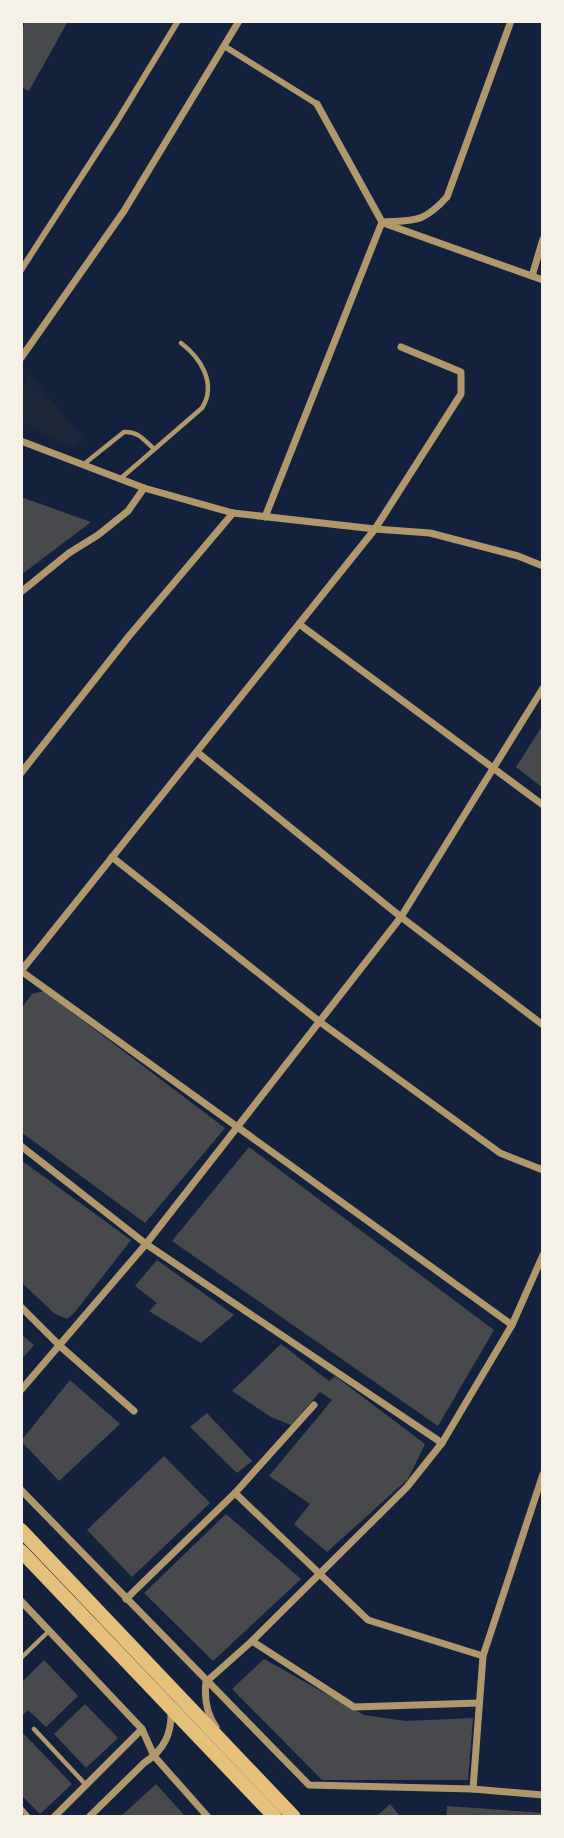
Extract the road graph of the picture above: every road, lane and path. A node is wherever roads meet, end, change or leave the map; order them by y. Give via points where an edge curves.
1 (178, 21) edge
2 (239, 21) edge
3 (511, 21) edge
4 (224, 46) junction
5 (317, 104) joint
6 (382, 222) junction
7 (543, 239) edge
8 (21, 270) edge
9 (532, 276) junction
10 (543, 280) edge
11 (181, 343) dead end
12 (401, 347) dead end
13 (21, 358) edge
14 (21, 441) edge
15 (154, 449) junction
16 (83, 465) junction
17 (119, 479) junction
18 (144, 488) junction
19 (233, 513) junction
20 (265, 517) junction
21 (375, 529) junction
22 (543, 566) edge
23 (21, 592) edge
24 (299, 624) junction
25 (543, 688) edge
26 (197, 752) junction
27 (492, 768) junction
28 (21, 773) edge
29 (543, 805) edge
30 (112, 857) junction
31 (401, 917) junction
32 (21, 971) edge
33 (320, 1021) junction
34 (543, 1025) edge
35 (238, 1127) junction
36 (21, 1146) edge
37 (543, 1170) edge
38 (146, 1244) junction
39 (543, 1255) edge
40 (21, 1307) edge
41 (512, 1325) junction
42 (60, 1346) junction
43 (21, 1390) edge
44 (314, 1405) dead end
45 (135, 1412) dead end
46 (442, 1443) junction
47 (543, 1475) edge
48 (21, 1490) edge
49 (235, 1493) junction
50 (21, 1530) edge
51 (21, 1551) edge
52 (320, 1573) junction
53 (126, 1599) junction
54 (21, 1601) edge
55 (49, 1631) junction
56 (252, 1641) junction
57 (483, 1656) junction
58 (21, 1658) edge
59 (206, 1682) junction
60 (479, 1703) junction
61 (170, 1706) junction
62 (34, 1728) dead end
63 (142, 1729) junction
64 (154, 1756) junction
65 (237, 1757) junction
66 (86, 1785) junction
67 (473, 1789) junction
68 (543, 1795) edge
69 (21, 1808) edge
70 (29, 1817) edge
71 (54, 1817) edge
72 (89, 1817) edge
73 (208, 1817) edge
74 (275, 1817) edge
75 (294, 1817) edge

1 - 8 street
2 - 4 street
3 - 6 street via 447,197 419,220
4 - 5 street
4 - 13 street via 124,211
5 - 6 street
6 - 9 street
6 - 20 street
7 - 9 street
9 - 10 street
11 - 15 lane via 203,365 206,401
12 - 21 street via 461,372 461,394
14 - 16 street
15 - 16 lane via 132,431 124,432
15 - 17 lane
16 - 17 street
17 - 18 street
18 - 19 street
18 - 23 street via 128,511
19 - 20 street
19 - 28 street
20 - 21 street
21 - 22 street via 430,533
21 - 24 street
24 - 26 street
24 - 27 street
25 - 27 street
26 - 30 street
26 - 31 street
27 - 29 street
27 - 31 street
30 - 32 street
30 - 33 street
31 - 33 street
31 - 34 street
32 - 35 street
33 - 35 street
33 - 37 street via 500,1153
35 - 38 street
35 - 41 street
36 - 38 street
38 - 42 street
38 - 46 street
39 - 41 street
40 - 42 street
41 - 46 street
42 - 43 street
42 - 45 street
44 - 49 street
46 - 52 street via 407,1487
47 - 57 street
48 - 53 street
49 - 52 street
49 - 53 street
50 - 65 main road
51 - 61 main road
52 - 56 street
52 - 57 street via 368,1620
53 - 59 street
54 - 55 street
55 - 58 lane
55 - 63 street
56 - 59 street
56 - 60 street via 354,1707
57 - 60 street
59 - 65 street via 209,1717
59 - 67 street via 309,1786
60 - 67 street
61 - 64 street via 172,1726
61 - 74 main road
62 - 66 lane
63 - 64 street
63 - 66 street
64 - 72 street
64 - 73 street
65 - 75 main road
66 - 71 street
67 - 68 street
69 - 70 lane

